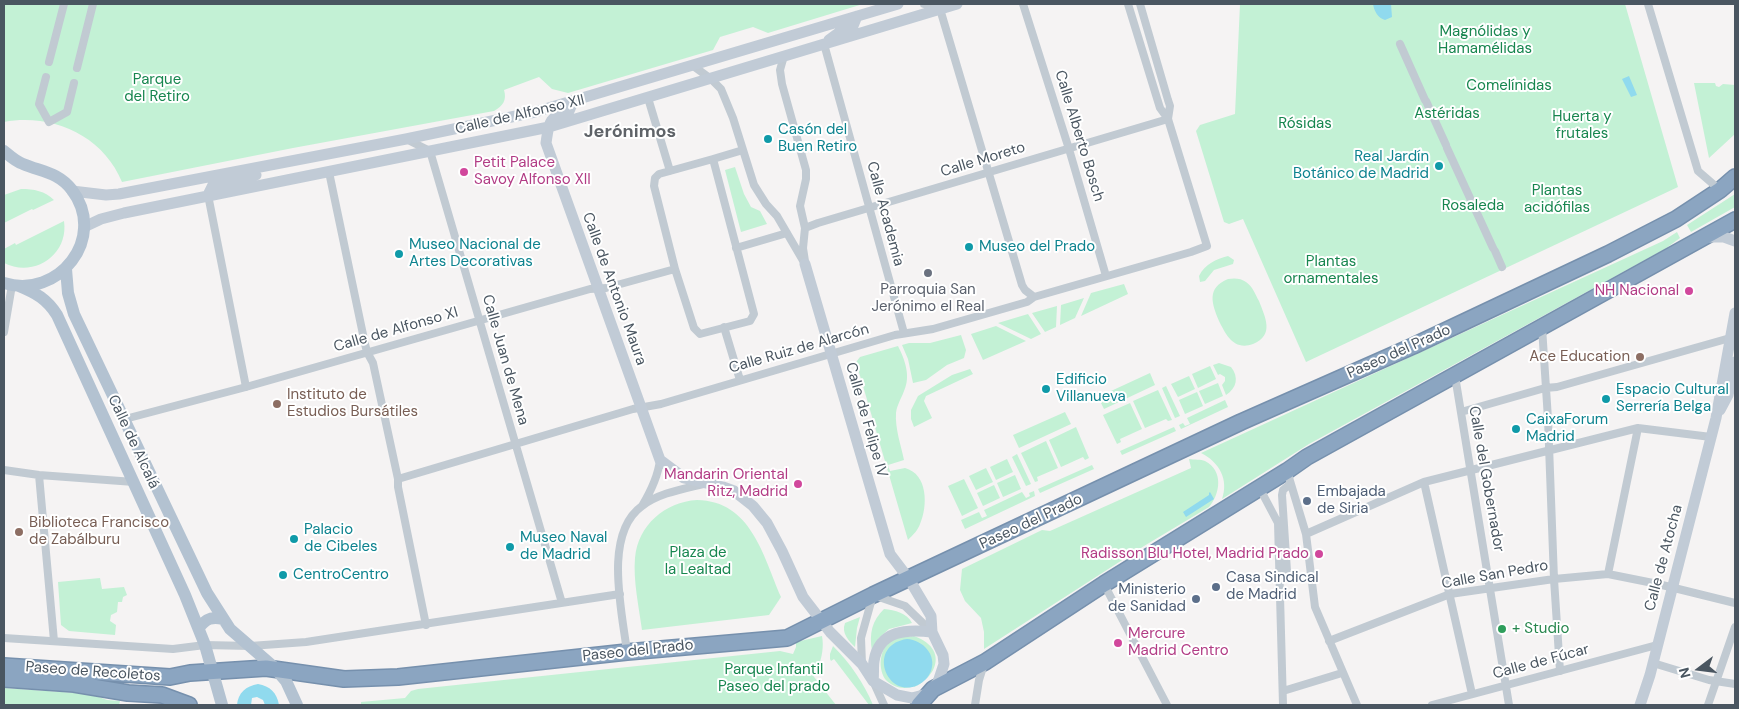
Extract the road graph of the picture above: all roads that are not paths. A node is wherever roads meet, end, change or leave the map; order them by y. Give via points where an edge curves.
1 (64, 4) edge
2 (93, 4) edge
3 (898, 4) edge
4 (924, 4) edge
5 (957, 4) edge
6 (1023, 4) edge
7 (1128, 4) edge
8 (1140, 4) edge
9 (1648, 4) edge
10 (940, 9) junction
11 (856, 16) junction
12 (824, 44) junction
13 (1400, 44) dead end
14 (784, 56) junction
15 (49, 62) dead end
16 (692, 65) junction
17 (77, 68) dead end
18 (46, 76) dead end
19 (711, 78) junction
20 (74, 83) dead end
21 (648, 98) junction
22 (573, 102) junction
23 (1168, 119) junction
24 (549, 127) junction
25 (406, 140) junction
26 (1069, 148) junction
27 (743, 150) junction
28 (4, 151) edge
29 (430, 151) junction
30 (713, 159) junction
31 (282, 163) junction
32 (670, 171) junction
33 (330, 172) junction
34 (989, 172) junction
35 (1735, 177) edge
36 (1720, 190) junction
37 (72, 191) junction
38 (208, 195) junction
39 (869, 208) junction
40 (1735, 220) edge
41 (84, 227) junction
42 (805, 228) junction
43 (787, 233) junction
44 (1701, 238) junction
45 (1735, 242) edge
46 (736, 248) junction
47 (805, 264) junction
48 (1502, 267) dead end
49 (66, 269) junction
50 (675, 269) junction
51 (1106, 276) junction
52 (11, 285) edge
53 (598, 289) junction
54 (1034, 296) junction
55 (1735, 313) edge
56 (480, 321) junction
57 (1542, 327) junction
58 (724, 328) junction
59 (4, 332) edge
60 (904, 333) junction
61 (1730, 338) junction
62 (367, 352) junction
63 (831, 354) junction
64 (1735, 362) edge
65 (1455, 376) junction
66 (740, 380) junction
67 (246, 387) junction
68 (1546, 388) junction
69 (640, 407) junction
70 (1461, 412) junction
71 (1716, 418) junction
72 (125, 419) junction
73 (1638, 428) junction
74 (1711, 437) junction
75 (516, 444) junction
76 (1550, 450) junction
77 (660, 460) junction
78 (4, 470) edge
79 (1471, 470) junction
80 (39, 475) junction
81 (1288, 478) junction
82 (398, 479) junction
83 (134, 482) junction
84 (1424, 482) junction
85 (705, 483) junction
86 (1259, 487) junction
87 (642, 506) junction
88 (1306, 534) junction
89 (1287, 571) dead end
90 (1608, 574) junction
91 (1554, 578) junction
92 (909, 579) junction
93 (1104, 584) junction
94 (1672, 587) junction
95 (1491, 589) junction
96 (620, 594) junction
97 (1450, 594) junction
98 (873, 595) junction
99 (562, 603) junction
100 (1735, 603) edge
101 (223, 619) junction
102 (822, 620) junction
103 (426, 625) junction
104 (1735, 627) edge
105 (199, 628) junction
106 (932, 632) junction
107 (4, 638) edge
108 (54, 641) junction
109 (1329, 642) junction
110 (205, 645) junction
111 (1657, 645) junction
112 (250, 646) junction
113 (627, 652) junction
114 (985, 662) junction
115 (1653, 663) junction
116 (862, 664) junction
117 (4, 666) edge
118 (275, 668) junction
119 (1560, 671) junction
120 (212, 672) junction
121 (1342, 673) junction
122 (4, 679) edge
123 (873, 681) junction
124 (1716, 682) junction
125 (1735, 684) edge
126 (1506, 686) junction
127 (933, 689) junction
128 (1283, 691) junction
129 (1472, 694) junction
130 (189, 705) edge
131 (222, 705) edge
132 (297, 705) edge
133 (884, 705) edge
134 (919, 705) edge
135 (926, 705) edge
136 (975, 705) edge
137 (1167, 705) edge
138 (1283, 705) edge
139 (1357, 705) edge
140 (1432, 705) edge
141 (1509, 705) edge
142 (1640, 705) edge
143 (1708, 705) edge

1 - 15 street
2 - 17 street
3 - 11 street, Calle de Alfonso XII
4 - 10 street
5 - 10 street, Calle de Alfonso XII
6 - 26 street, Calle Alberto Bosch
7 - 23 street via 1160,108
8 - 23 street via 1170,106
9 - 36 street via 1698,171
10 - 12 street, Calle de Alfonso XII
10 - 34 street
11 - 12 street via 853,26
11 - 16 street, Calle de Alfonso XII
12 - 14 street, Calle de Alfonso XII
12 - 39 street, Calle Academia
13 - 48 street
14 - 19 street, Calle de Alfonso XII
14 - 42 street, Calle de Felipe IV via 780,70 782,84 806,170 800,206
16 - 19 street, Calle de Felipe IV
16 - 22 street, Calle de Alfonso XII
18 - 20 street via 39,104 49,122 67,112
19 - 21 street, Calle de Alfonso XII
19 - 27 street, Calle de Felipe IV via 724,94
21 - 24 street, Calle de Alfonso XII
21 - 32 street
22 - 24 street via 569,111 557,115
22 - 25 street, Calle de Alfonso XII
23 - 26 street, Calle Moreto
23 - 51 street, Calle Ruiz de Alarcón via 1207,246
24 - 29 street, Calle de Alfonso XII
24 - 53 street, Calle de Antonio Maura via 546,143
25 - 29 street
25 - 31 street, Calle de Alfonso XII
25 - 33 street via 398,146 348,158
26 - 34 street, Calle Moreto
26 - 51 street, Calle Alberto Bosch
27 - 30 street
27 - 43 street, Calle de Felipe IV via 754,185
28 - 37 main road via 14,160 47,171
29 - 33 street, Calle de Alfonso XII
29 - 56 street, Calle Juan de Mena
30 - 32 street
30 - 46 street
31 - 37 street, Calle de Alfonso XII via 119,194
31 - 38 street via 262,174 213,185
32 - 50 street via 659,174 654,186
33 - 38 street, Calle de Alfonso XII
33 - 62 street
34 - 39 street, Calle Moreto
34 - 54 street via 1022,286
35 - 36 highway, Paseo del Prado
36 - 92 highway, Paseo del Prado via 1676,219 1608,254
37 - 41 main road via 79,204
38 - 41 street, Calle de Alfonso XII via 101,218
38 - 67 street
39 - 42 street, Calle Moreto
39 - 60 street, Calle Academia
40 - 44 highway
41 - 49 main road via 80,248
42 - 47 street, Calle de Felipe IV
43 - 46 street
43 - 47 street, Calle de Felipe IV
44 - 45 street via 1724,237
44 - 57 highway
46 - 58 street via 754,314 750,320
47 - 63 street, Calle de Felipe IV
49 - 52 main road via 40,284
49 - 72 main road, Calle de Alcalá via 74,314
50 - 53 street, Calle de Alfonso XI
50 - 58 street via 694,328 700,334
51 - 54 street, Calle Ruiz de Alarcón
52 - 59 street
52 - 83 main road, Calle de Alcalá via 43,297 57,315
53 - 56 street, Calle de Alfonso XI
53 - 69 street, Calle de Antonio Maura
54 - 60 street, Calle Ruiz de Alarcón via 1027,302 933,329
55 - 61 street, Calle de Atocha
56 - 62 street, Calle de Alfonso XI
56 - 75 street, Calle Juan de Mena
57 - 65 highway
57 - 68 street
58 - 66 street
60 - 63 street, Calle Ruiz de Alarcón
61 - 68 street
61 - 71 street, Calle de Atocha
62 - 67 street, Calle de Alfonso XI
62 - 82 street via 373,363
63 - 66 street, Calle Ruiz de Alarcón
63 - 92 street, Calle de Felipe IV via 890,554
64 - 71 street, Calle de Atocha via 1728,395
65 - 70 street, Calle del Gobernador
65 - 81 highway via 1307,457
66 - 69 street, Calle Ruiz de Alarcón via 661,404
67 - 72 street, Calle de Alfonso XI
68 - 70 street
68 - 76 street
69 - 75 street, Calle Ruiz de Alarcón
69 - 77 street, Calle de Antonio Maura
70 - 79 street, Calle del Gobernador
71 - 74 street, Calle de Atocha
72 - 101 main road, Calle de Alcalá via 204,586
73 - 74 street
73 - 76 street
73 - 90 street
74 - 94 street, Calle de Atocha
75 - 82 street, Calle Ruiz de Alarcón
75 - 99 street, Calle Juan de Mena
76 - 79 street
76 - 91 street
77 - 85 street via 684,478
77 - 87 street via 653,487
78 - 80 street
79 - 84 street
79 - 95 street, Calle del Gobernador
80 - 83 street
80 - 108 street
81 - 86 highway
81 - 88 street
81 - 89 street via 1282,495
82 - 103 street
83 - 105 main road, Calle de Alcalá
84 - 88 street
84 - 97 street
85 - 87 street via 669,493
85 - 102 street via 734,491 761,513 803,597
86 - 93 highway
86 - 128 street via 1278,523
87 - 96 street via 629,521 621,541 618,563
88 - 109 street via 1315,607
90 - 91 street, Calle San Pedro
90 - 94 street, Calle San Pedro
91 - 95 street, Calle San Pedro
91 - 119 street
92 - 98 highway, Paseo del Prado
92 - 106 street, Calle de Felipe IV via 931,616
93 - 114 highway
93 - 137 street
94 - 100 street, Calle San Pedro
94 - 111 street, Calle de Atocha
95 - 97 street, Calle San Pedro
95 - 126 street, Calle del Gobernador
96 - 99 street
96 - 113 street
97 - 109 street, Calle San Pedro
97 - 129 street
98 - 102 highway, Paseo del Prado
98 - 106 street via 905,606
98 - 116 street via 862,638
99 - 103 street
101 - 105 main road via 212,617
101 - 112 main road, Calle de Alcalá via 230,630
102 - 113 highway, Paseo del Prado via 782,640
102 - 116 street
103 - 112 street via 306,642
104 - 124 street
105 - 110 main road, Calle de Alcalá
106 - 123 street via 903,631 887,638 874,660
106 - 127 street via 944,664
107 - 108 street, Paseo de Recoletos
108 - 110 street, Paseo de Recoletos via 173,649
109 - 121 street
110 - 112 street, Paseo de Recoletos
110 - 120 main road, Calle de Alcalá
111 - 115 street, Calle de Atocha
111 - 119 street, Calle de Fúcar
112 - 118 main road, Calle de Alcalá
113 - 118 highway, Paseo del Prado via 398,677 344,678
114 - 127 highway
114 - 136 street
115 - 124 street
115 - 142 street, Calle de Atocha
116 - 123 street
117 - 120 highway, Paseo de Recoletos via 170,678
118 - 120 highway, Paseo del Prado
118 - 132 main road, Calle de Alcalá via 286,681
119 - 126 street, Calle de Fúcar
120 - 131 main road, Calle de Alcalá
121 - 128 street
121 - 139 street
122 - 130 highway, Paseo de Recoletos via 162,695
123 - 127 street via 897,695 912,698
123 - 133 street
124 - 125 street
124 - 143 street
126 - 129 street, Calle de Fúcar
126 - 141 street, Calle del Gobernador
127 - 134 highway
127 - 135 street
128 - 138 street
129 - 140 street, Calle de Fúcar

